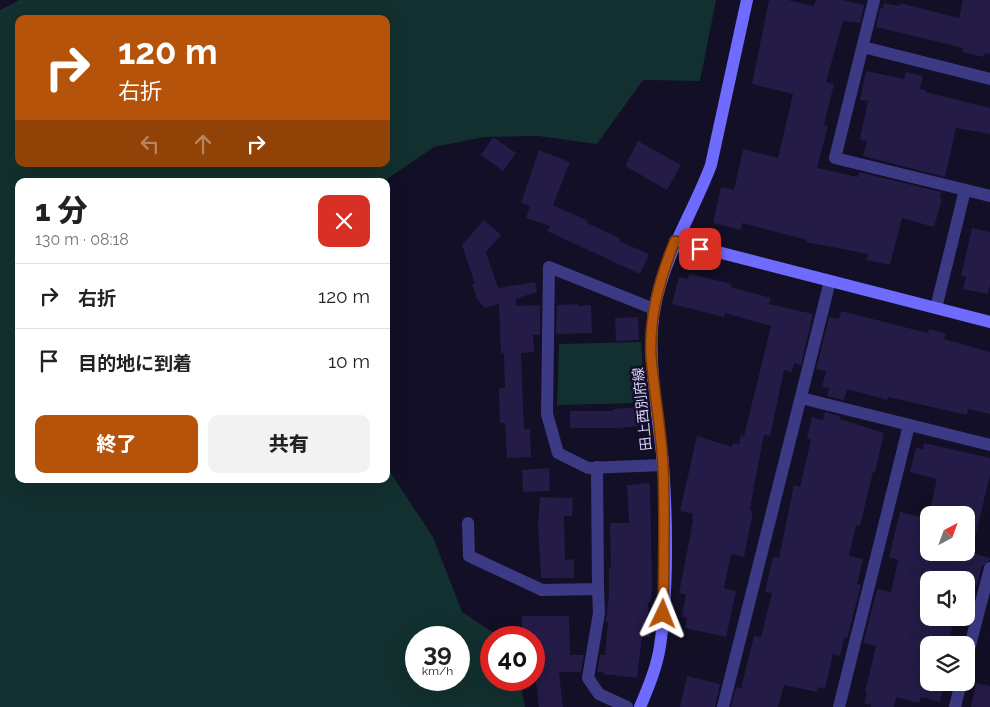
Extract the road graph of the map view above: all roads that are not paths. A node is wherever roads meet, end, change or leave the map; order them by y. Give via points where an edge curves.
1 (747, 0) edge
2 (874, 0) edge
3 (862, 47) junction
4 (990, 79) edge
5 (964, 190) junction
6 (990, 196) edge
7 (675, 241) junction
8 (830, 281) junction
9 (936, 308) junction
10 (654, 309) junction
11 (990, 322) edge
12 (801, 398) junction
13 (909, 425) junction
14 (990, 445) edge
15 (663, 465) junction
16 (597, 468) junction
17 (468, 523) dead end
18 (990, 568) edge
19 (598, 589) junction
20 (972, 636) edge
21 (959, 691) edge
22 (626, 707) edge
23 (640, 707) edge
24 (723, 707) edge
25 (839, 707) edge
26 (955, 707) edge

1 - 7 street, 田上西別府線 via 711,165 702,190
2 - 3 street
3 - 4 street
3 - 5 street via 835,158
5 - 6 street
5 - 9 street
7 - 8 street
7 - 10 street, 田上西別府線 via 662,274
8 - 9 street
8 - 12 street
9 - 11 street
10 - 15 street, 田上西別府線 via 651,354
10 - 16 street via 550,267 547,414 558,454 588,468
12 - 13 street
12 - 24 street
13 - 14 street
13 - 25 street
15 - 16 street
15 - 23 street, 田上西別府線 via 665,542 660,648
16 - 19 street
17 - 19 street via 469,556 542,590
18 - 20 street
19 - 22 street via 600,613 588,678 599,694
21 - 26 street

